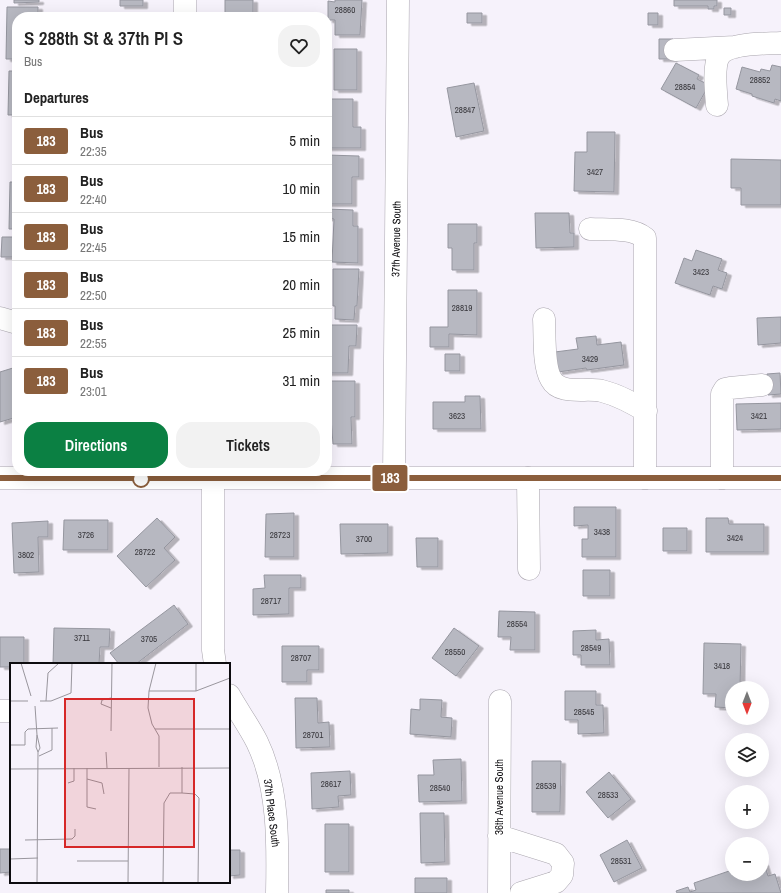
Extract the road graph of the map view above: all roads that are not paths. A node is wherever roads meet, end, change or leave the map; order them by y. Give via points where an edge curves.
1 (185, 0) edge
2 (398, 0) edge
3 (185, 12) edge
4 (781, 43) edge
5 (675, 50) dead end
6 (721, 50) junction
7 (717, 105) dead end
8 (590, 230) dead end
9 (0, 318) edge
10 (544, 319) dead end
11 (12, 322) edge
12 (762, 385) dead end
13 (646, 412) junction
14 (48, 476) edge
15 (107, 476) edge
16 (0, 478) edge
17 (394, 478) junction
18 (528, 478) junction
19 (645, 478) junction
20 (722, 478) junction
21 (781, 478) edge
22 (213, 479) junction
23 (529, 569) dead end
24 (215, 663) edge
25 (500, 701) dead end
26 (232, 705) edge
27 (499, 836) junction
28 (276, 893) edge
29 (499, 893) edge
30 (521, 893) edge

1 - 3 street
2 - 17 street, 37th Avenue South
4 - 6 street
5 - 6 street
6 - 7 street via 716,76
8 - 13 street via 629,231 639,233 645,238
9 - 11 street
10 - 13 street via 548,370 554,384 560,388 601,390 618,396
12 - 20 street via 725,389 722,394
13 - 19 street
14 - 16 street
15 - 22 street
17 - 18 street
17 - 22 street
18 - 19 street
18 - 23 street
19 - 20 street
20 - 21 street
22 - 24 street
25 - 27 street, 36th Avenue South
26 - 28 street, 37th Place South via 257,743 270,781 278,839
27 - 29 street, 36th Avenue South
27 - 30 street via 556,854 562,863 562,875 556,882

